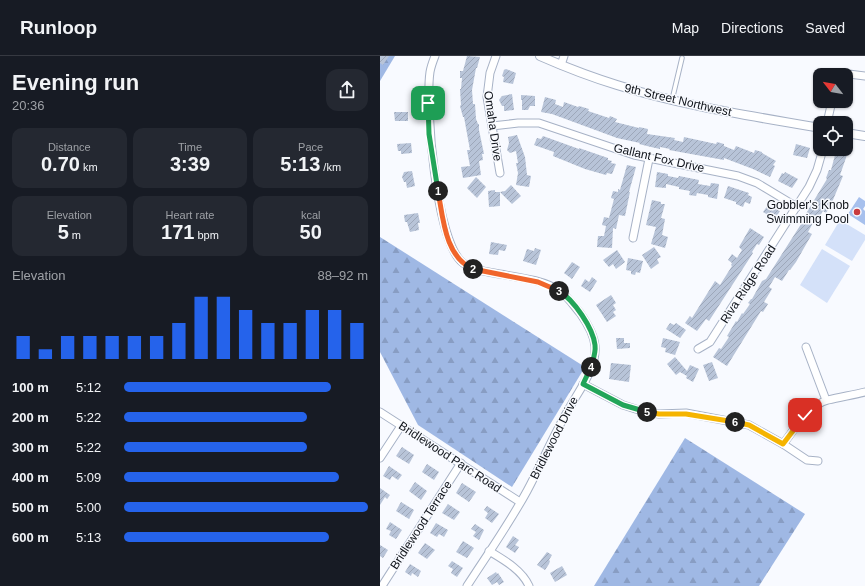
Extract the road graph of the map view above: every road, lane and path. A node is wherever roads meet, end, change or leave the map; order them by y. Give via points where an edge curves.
1 (435, 56) edge
2 (496, 56) edge
3 (540, 56) edge
4 (564, 56) edge
5 (682, 58) dead end
6 (561, 65) junction
7 (853, 74) edge
8 (865, 76) edge
9 (672, 100) junction
10 (492, 126) junction
11 (813, 127) edge
12 (853, 134) edge
13 (865, 136) edge
14 (821, 156) edge
15 (649, 159) junction
16 (500, 173) dead end
17 (797, 207) junction
18 (632, 238) dead end
19 (806, 347) dead end
20 (698, 348) dead end
21 (583, 384) junction
22 (865, 392) edge
23 (826, 400) junction
24 (380, 412) edge
25 (401, 426) junction
26 (783, 444) junction
27 (380, 458) edge
28 (818, 462) dead end
29 (461, 463) junction
30 (520, 502) junction
31 (490, 551) junction
32 (382, 586) edge
33 (467, 586) edge
34 (529, 586) edge

1 - 21 street, Bridlewood Drive via 430,72 429,134 450,245 460,260 472,268 538,282 565,295 585,321 595,346 590,372
2 - 10 street, Omaha Drive via 487,89
3 - 6 street, 9th Street Northwest
4 - 6 street
5 - 9 lane
6 - 9 street, 9th Street Northwest via 617,85
7 - 8 street
9 - 11 street, 9th Street Northwest
10 - 15 street, Gallant Fox Drive via 539,123
10 - 16 street, Omaha Drive
12 - 13 street
14 - 17 street, Riva Ridge Road via 815,176
15 - 17 street, Gallant Fox Drive via 738,176 761,185
15 - 18 street
17 - 20 street, Riva Ridge Road via 710,342
19 - 23 street
21 - 26 street via 623,405 645,412 686,414 749,425
21 - 30 street, Bridlewood Drive
22 - 23 street
23 - 26 street via 805,415
24 - 25 street, Bridlewood Parc Road
25 - 27 street
25 - 29 street, Bridlewood Parc Road
26 - 28 street via 807,460
29 - 30 street, Bridlewood Parc Road
29 - 32 street, Bridlewood Terrace
30 - 31 street, Bridlewood Drive
31 - 33 street, Bridlewood Drive
31 - 34 street via 521,574

